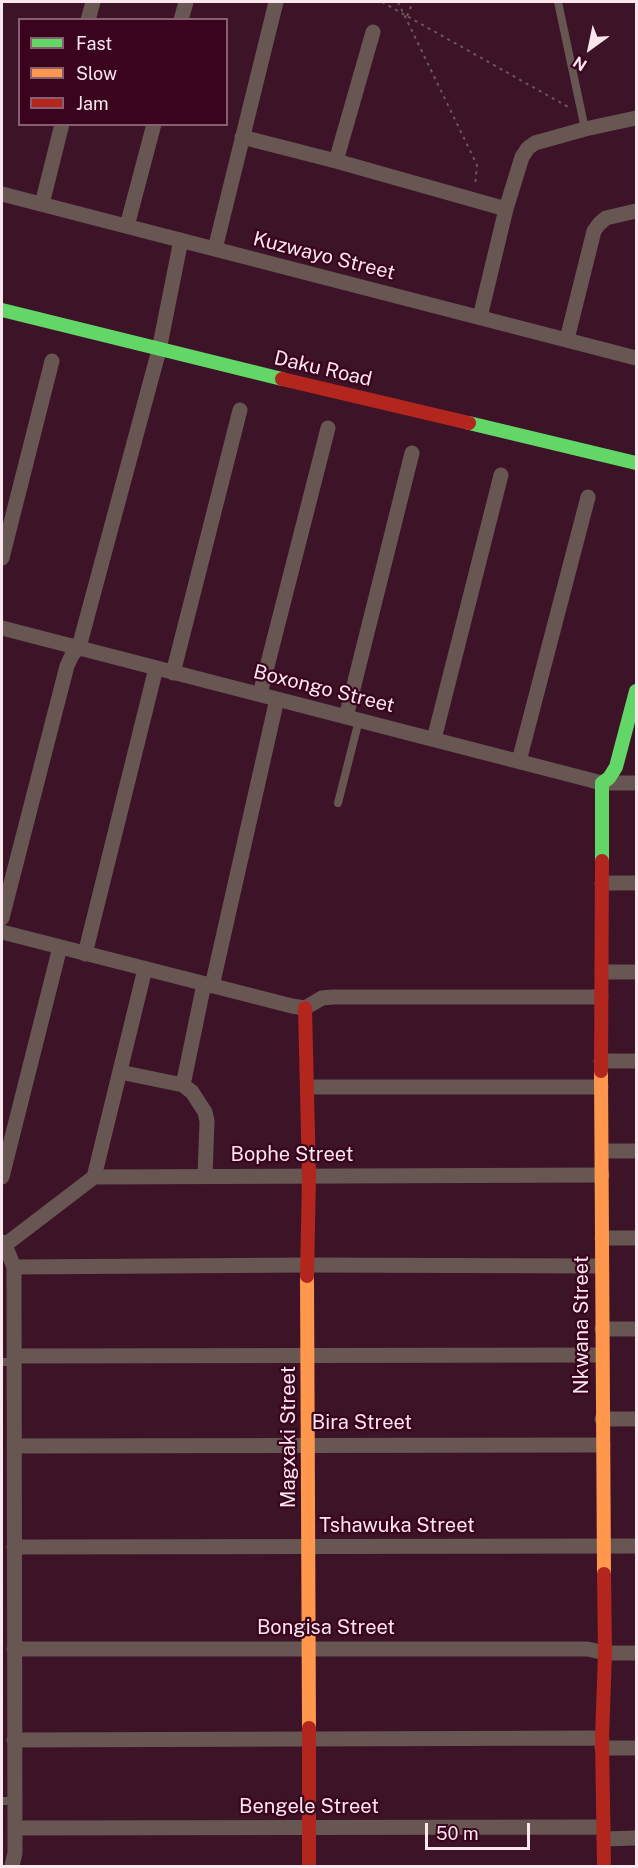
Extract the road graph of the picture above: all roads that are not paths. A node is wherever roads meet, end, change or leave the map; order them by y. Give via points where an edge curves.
1 (93, 2) edge
2 (186, 2) edge
3 (276, 2) edge
4 (558, 2) edge
5 (89, 18) edge
6 (182, 18) edge
7 (373, 32) dead end
8 (636, 118) edge
9 (584, 122) junction
10 (62, 126) edge
11 (153, 126) edge
12 (242, 137) junction
13 (336, 161) junction
14 (2, 194) edge
15 (42, 204) junction
16 (506, 209) junction
17 (636, 211) edge
18 (127, 226) junction
19 (181, 240) junction
20 (215, 249) junction
21 (2, 309) edge
22 (480, 317) junction
23 (567, 339) junction
24 (159, 350) junction
25 (636, 358) edge
26 (52, 361) dead end
27 (240, 410) dead end
28 (328, 428) dead end
29 (412, 453) dead end
30 (636, 463) edge
31 (501, 475) dead end
32 (588, 496) dead end
33 (2, 558) edge
34 (2, 628) edge
35 (79, 647) junction
36 (156, 668) junction
37 (173, 673) junction
38 (260, 694) junction
39 (636, 698) edge
40 (277, 699) junction
41 (353, 718) junction
42 (434, 739) junction
43 (519, 761) junction
44 (602, 783) junction
45 (636, 783) edge
46 (338, 803) dead end
47 (602, 883) junction
48 (636, 883) edge
49 (2, 918) edge
50 (2, 932) edge
51 (60, 948) junction
52 (85, 954) junction
53 (145, 969) junction
54 (602, 972) junction
55 (636, 972) edge
56 (208, 985) junction
57 (601, 997) junction
58 (305, 1008) junction
59 (601, 1061) junction
60 (636, 1061) edge
61 (120, 1072) junction
62 (183, 1084) junction
63 (308, 1087) junction
64 (601, 1087) junction
65 (602, 1151) junction
66 (636, 1151) edge
67 (602, 1175) junction
68 (94, 1176) junction
69 (205, 1176) junction
70 (309, 1176) junction
71 (2, 1177) edge
72 (602, 1238) junction
73 (636, 1238) edge
74 (3, 1243) edge
75 (307, 1265) junction
76 (601, 1266) junction
77 (14, 1268) junction
78 (602, 1329) junction
79 (636, 1329) edge
80 (308, 1355) junction
81 (602, 1355) junction
82 (10, 1360) edge
83 (602, 1419) junction
84 (636, 1419) edge
85 (309, 1444) junction
86 (603, 1445) junction
87 (14, 1446) junction
88 (636, 1546) edge
89 (14, 1547) junction
90 (309, 1547) junction
91 (603, 1547) junction
92 (15, 1649) junction
93 (309, 1649) junction
94 (605, 1653) junction
95 (636, 1653) edge
96 (308, 1739) junction
97 (14, 1740) junction
98 (602, 1743) junction
99 (636, 1748) edge
100 (8, 1801) edge
101 (15, 1828) junction
102 (309, 1828) junction
103 (604, 1833) junction
104 (636, 1838) edge
105 (12, 1866) edge
106 (309, 1866) edge
107 (604, 1866) edge

1 - 5 street
2 - 6 street
3 - 12 street
4 - 9 lane
7 - 13 street
8 - 9 street
9 - 16 street via 528,148
10 - 15 street
11 - 18 street
12 - 13 street
12 - 20 street
13 - 16 street
14 - 15 street, Kuzwayo Street
15 - 18 street, Kuzwayo Street
16 - 22 street
17 - 23 street via 606,218 594,231
18 - 19 street, Kuzwayo Street
19 - 20 street, Kuzwayo Street
19 - 24 street
20 - 22 street, Kuzwayo Street
21 - 24 street, Daku Road
22 - 23 street, Kuzwayo Street
23 - 25 street, Kuzwayo Street
24 - 30 street, Daku Road
24 - 35 street
26 - 33 street
27 - 37 street
28 - 38 street
29 - 41 street
31 - 42 street
32 - 43 street
34 - 35 street, Boxongo Street
35 - 36 street, Boxongo Street
35 - 49 street via 67,666
36 - 37 street, Boxongo Street
36 - 52 street
37 - 38 street, Boxongo Street
38 - 40 street, Boxongo Street
39 - 44 street via 616,766
40 - 41 street, Boxongo Street
40 - 56 street
41 - 42 street, Boxongo Street
41 - 46 lane
42 - 43 street, Boxongo Street
43 - 44 street, Boxongo Street
44 - 45 street, Boxongo Street
44 - 47 street, Nkwana Street
47 - 48 street
47 - 54 street, Nkwana Street
50 - 51 street
51 - 52 street
51 - 71 street
52 - 53 street
53 - 56 street
53 - 61 street
54 - 55 street
54 - 57 street, Nkwana Street
56 - 58 street
56 - 62 street
57 - 58 street via 333,997 322,998
57 - 59 street, Nkwana Street
58 - 63 street, Magxaki Street
59 - 60 street
59 - 64 street, Nkwana Street
61 - 62 street
61 - 68 street
62 - 69 street via 205,1112
63 - 64 street
63 - 70 street, Magxaki Street
64 - 65 street, Nkwana Street
65 - 66 street
65 - 67 street, Nkwana Street
67 - 70 street, Bophe Street
67 - 72 street, Nkwana Street
68 - 69 street, Bophe Street
68 - 74 street
69 - 70 street, Bophe Street
70 - 75 street, Magxaki Street
72 - 73 street
72 - 76 street, Nkwana Street
74 - 77 street
75 - 76 street
75 - 77 street
75 - 80 street, Magxaki Street
76 - 78 street, Nkwana Street
77 - 82 street
78 - 79 street
78 - 81 street, Nkwana Street
80 - 81 street
80 - 82 street
80 - 85 street, Magxaki Street
81 - 83 street, Nkwana Street
82 - 87 street
83 - 84 street
83 - 86 street, Nkwana Street
85 - 86 street, Bira Street
85 - 87 street, Bira Street
85 - 90 street, Magxaki Street
86 - 91 street, Nkwana Street
87 - 89 street
88 - 91 street, Tshawuka Street
89 - 90 street, Tshawuka Street
89 - 92 street
90 - 91 street, Tshawuka Street
90 - 93 street, Magxaki Street
91 - 94 street, Nkwana Street
92 - 93 street, Bongisa Street
92 - 97 street
93 - 94 street, Bongisa Street via 588,1649
93 - 96 street, Magxaki Street
94 - 95 street, Bongisa Street
94 - 98 street, Nkwana Street
96 - 97 street
96 - 98 street
96 - 102 street, Magxaki Street
97 - 100 street
98 - 99 street
98 - 103 street, Nkwana Street
100 - 101 street
101 - 102 street, Bengele Street
101 - 105 street
102 - 103 street, Bengele Street
102 - 106 street, Magxaki Street
103 - 104 street, Bengele Street
103 - 107 street, Nkwana Street

